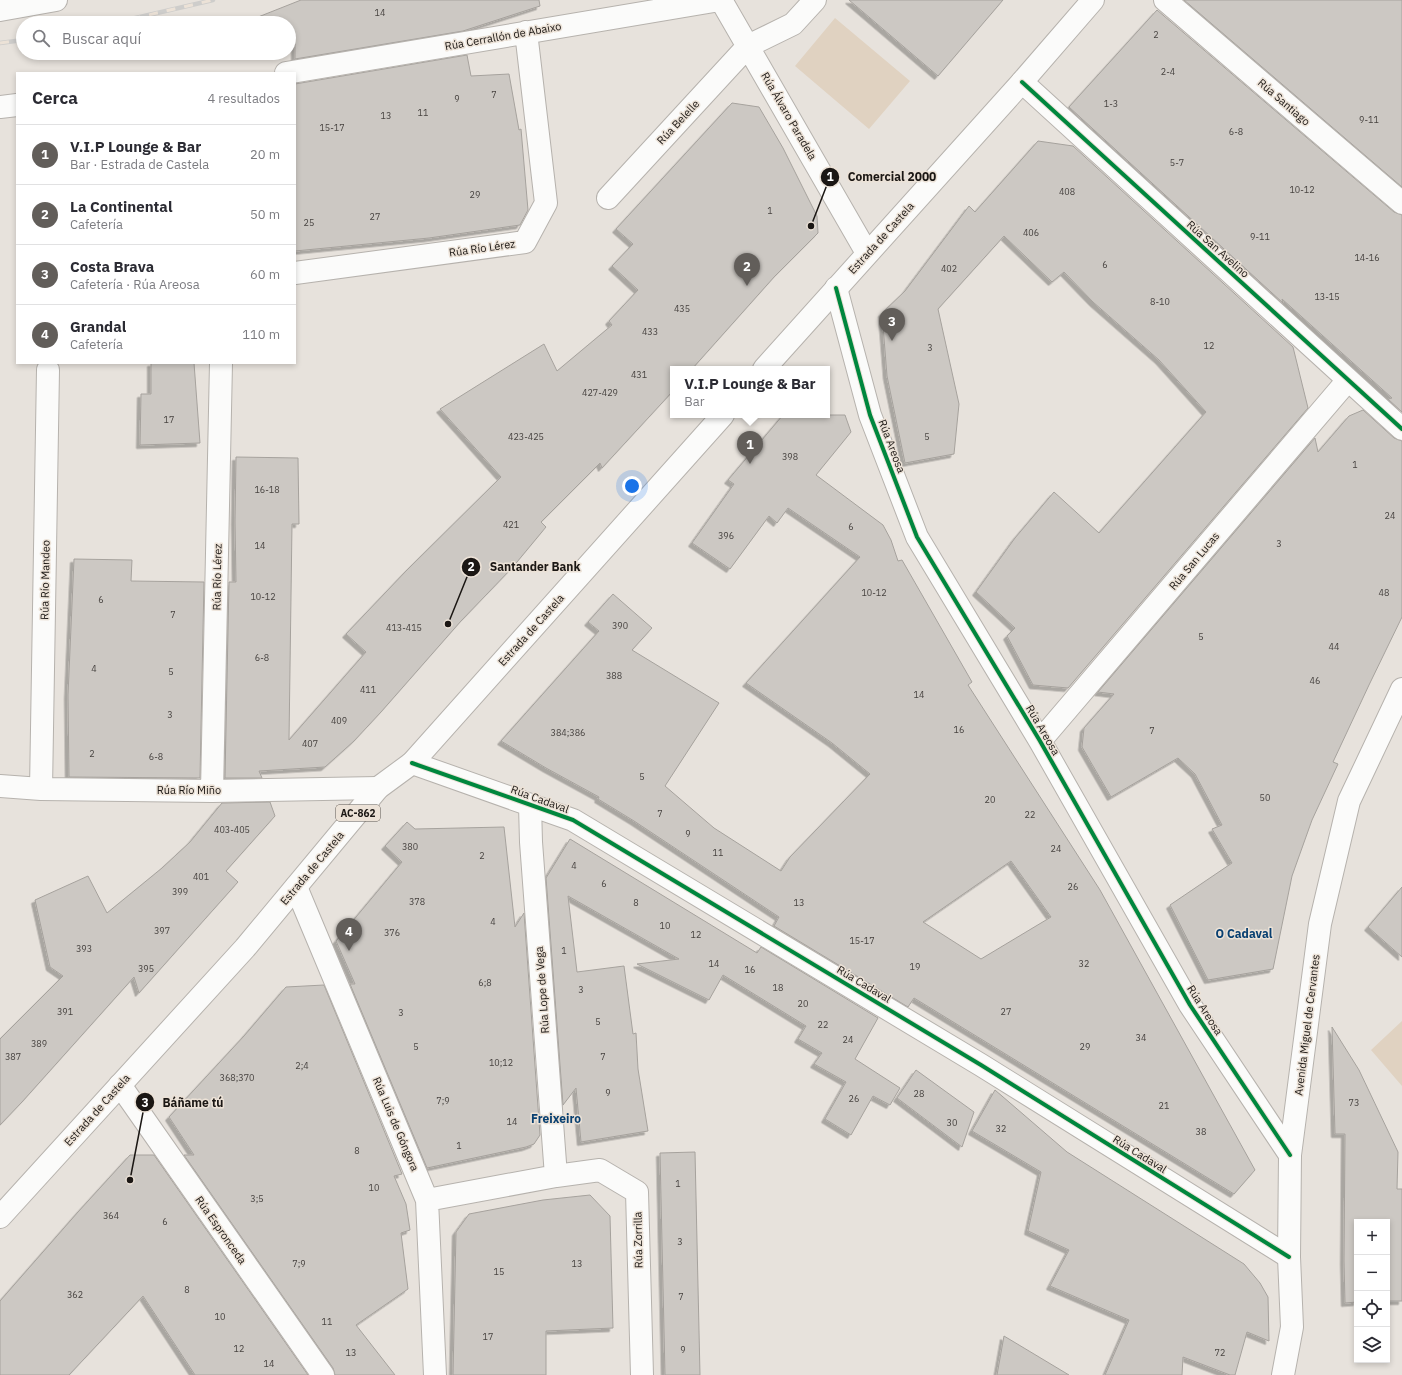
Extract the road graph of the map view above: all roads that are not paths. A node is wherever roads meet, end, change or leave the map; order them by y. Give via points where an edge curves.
1 (56, 0) edge
2 (720, 0) edge
3 (815, 0) edge
4 (1094, 0) edge
5 (1165, 0) edge
6 (0, 10) edge
7 (526, 32) junction
8 (748, 46) junction
9 (292, 72) edge
10 (1022, 82) junction
11 (16, 105) edge
12 (0, 107) edge
13 (608, 198) dead end
14 (1402, 203) edge
15 (867, 253) junction
16 (296, 273) edge
17 (836, 288) junction
18 (221, 364) edge
19 (767, 366) edge
20 (48, 370) dead end
21 (1348, 380) junction
22 (720, 418) edge
23 (1402, 429) edge
24 (1402, 689) edge
25 (1040, 741) junction
26 (412, 763) junction
27 (0, 786) edge
28 (378, 788) junction
29 (41, 789) junction
30 (212, 790) junction
31 (530, 805) junction
32 (296, 887) junction
33 (120, 1084) junction
34 (1290, 1155) junction
35 (556, 1176) junction
36 (427, 1200) junction
37 (0, 1217) edge
38 (1289, 1257) junction
39 (323, 1375) edge
40 (435, 1375) edge
41 (642, 1375) edge
42 (1283, 1375) edge

1 - 6 street
2 - 7 street, Rúa Cerrallón de Abaixo
2 - 8 street, Rúa Álvaro Paradela
3 - 8 street via 793,24
4 - 10 street, Estrada de Castela
5 - 14 street, Rúa Santiago
7 - 9 street, Rúa Cerrallón de Abaixo
7 - 16 street, Rúa Río Lérez via 546,203 525,242
8 - 13 street, Rúa Belelle
8 - 15 street, Rúa Álvaro Paradela
10 - 15 street, Estrada de Castela
10 - 21 street, Rúa San Avelino
11 - 12 street
15 - 17 street, Estrada de Castela
17 - 19 street, Estrada de Castela
17 - 25 street, Rúa Areosa via 870,415 917,537
18 - 30 street, Rúa Río Lérez
20 - 29 street, Rúa Río Mandeo
21 - 23 street, Rúa San Avelino
21 - 25 street, Rúa San Lucas
22 - 26 street, Estrada de Castela / AC-862
24 - 34 street, Avenida Miguel de Cervantes via 1348,801 1320,924
25 - 34 street, Rúa Areosa via 1190,1005
26 - 28 street, Estrada de Castela / AC-862
26 - 31 street, Rúa Cadaval
27 - 29 street, Rúa Río Miño
28 - 30 street, Rúa Río Miño
28 - 32 street, Estrada de Castela / AC-862
29 - 30 street, Rúa Río Miño
31 - 35 street, Rúa Lope de Vega
31 - 38 street, Rúa Cadaval via 573,820 981,1065
32 - 33 street, Estrada de Castela / AC-862 via 241,953
32 - 36 street, Rúa Luis de Góngora
33 - 37 street, Estrada de Castela / AC-862
33 - 39 street, Rúa Espronceda
34 - 38 street, Avenida Miguel de Cervantes
35 - 36 street
35 - 41 street, Rúa Zorrilla via 600,1170 637,1192
36 - 40 street, Rúa Luis de Góngora
38 - 42 street, Avenida Miguel de Cervantes via 1292,1327

